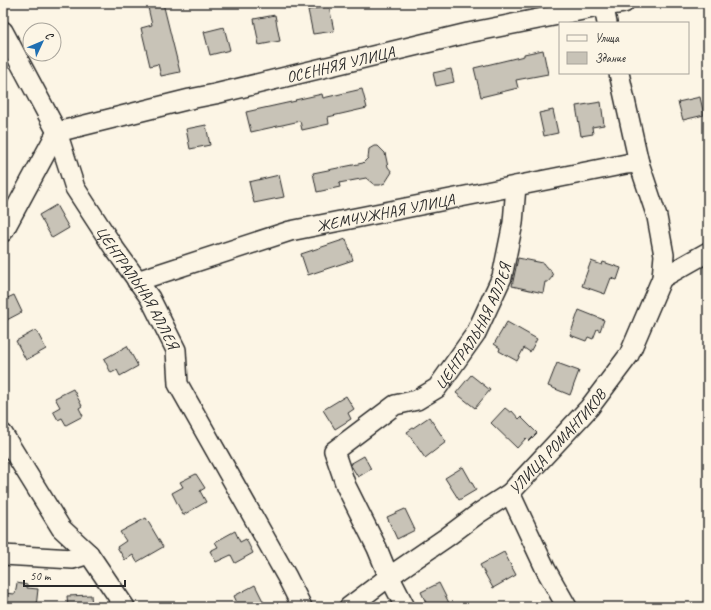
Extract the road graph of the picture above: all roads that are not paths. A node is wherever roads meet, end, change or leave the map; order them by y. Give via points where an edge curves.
1 (624, 3) edge
2 (604, 11) edge
3 (3, 31) edge
4 (619, 74) edge
5 (57, 132) junction
6 (639, 164) junction
7 (516, 186) junction
8 (3, 232) edge
9 (708, 252) edge
10 (662, 278) junction
11 (137, 281) junction
12 (3, 434) edge
13 (510, 493) junction
14 (89, 554) junction
15 (3, 556) edge
16 (390, 576) junction
17 (125, 607) edge
18 (302, 607) edge
19 (349, 607) edge
20 (405, 607) edge
21 (567, 607) edge

1 - 2 street, ОСЕННЯЯ УЛИЦА
2 - 5 street, ОСЕННЯЯ УЛИЦА via 468,33
3 - 5 street, ЦЕНТРАЛЬНАЯ АЛЛЕЯ
4 - 6 street, УЛИЦА РОМАНТИКОВ
5 - 8 street
5 - 11 street, ЦЕНТРАЛЬНАЯ АЛЛЕЯ via 75,188
6 - 7 street, ЖЕМЧУЖНАЯ УЛИЦА via 626,164
6 - 10 street, УЛИЦА РОМАНТИКОВ via 657,217 664,255
7 - 11 street, ЖЕМЧУЖНАЯ УЛИЦА via 290,230
7 - 16 street, ЦЕНТРАЛЬНАЯ АЛЛЕЯ via 513,223 502,277 476,333 437,388 418,400 395,405 334,451 346,486
9 - 10 street
10 - 13 street, УЛИЦА РОМАНТИКОВ via 628,355 588,408
11 - 18 street, ЦЕНТРАЛЬНАЯ АЛЛЕЯ via 150,298 176,350 178,384 288,577
12 - 14 street via 61,528
13 - 16 street
13 - 21 street, УЛИЦА РОМАНТИКОВ via 546,570
14 - 15 street via 73,559
14 - 17 street
16 - 19 street
16 - 20 street, ЦЕНТРАЛЬНАЯ АЛЛЕЯ

